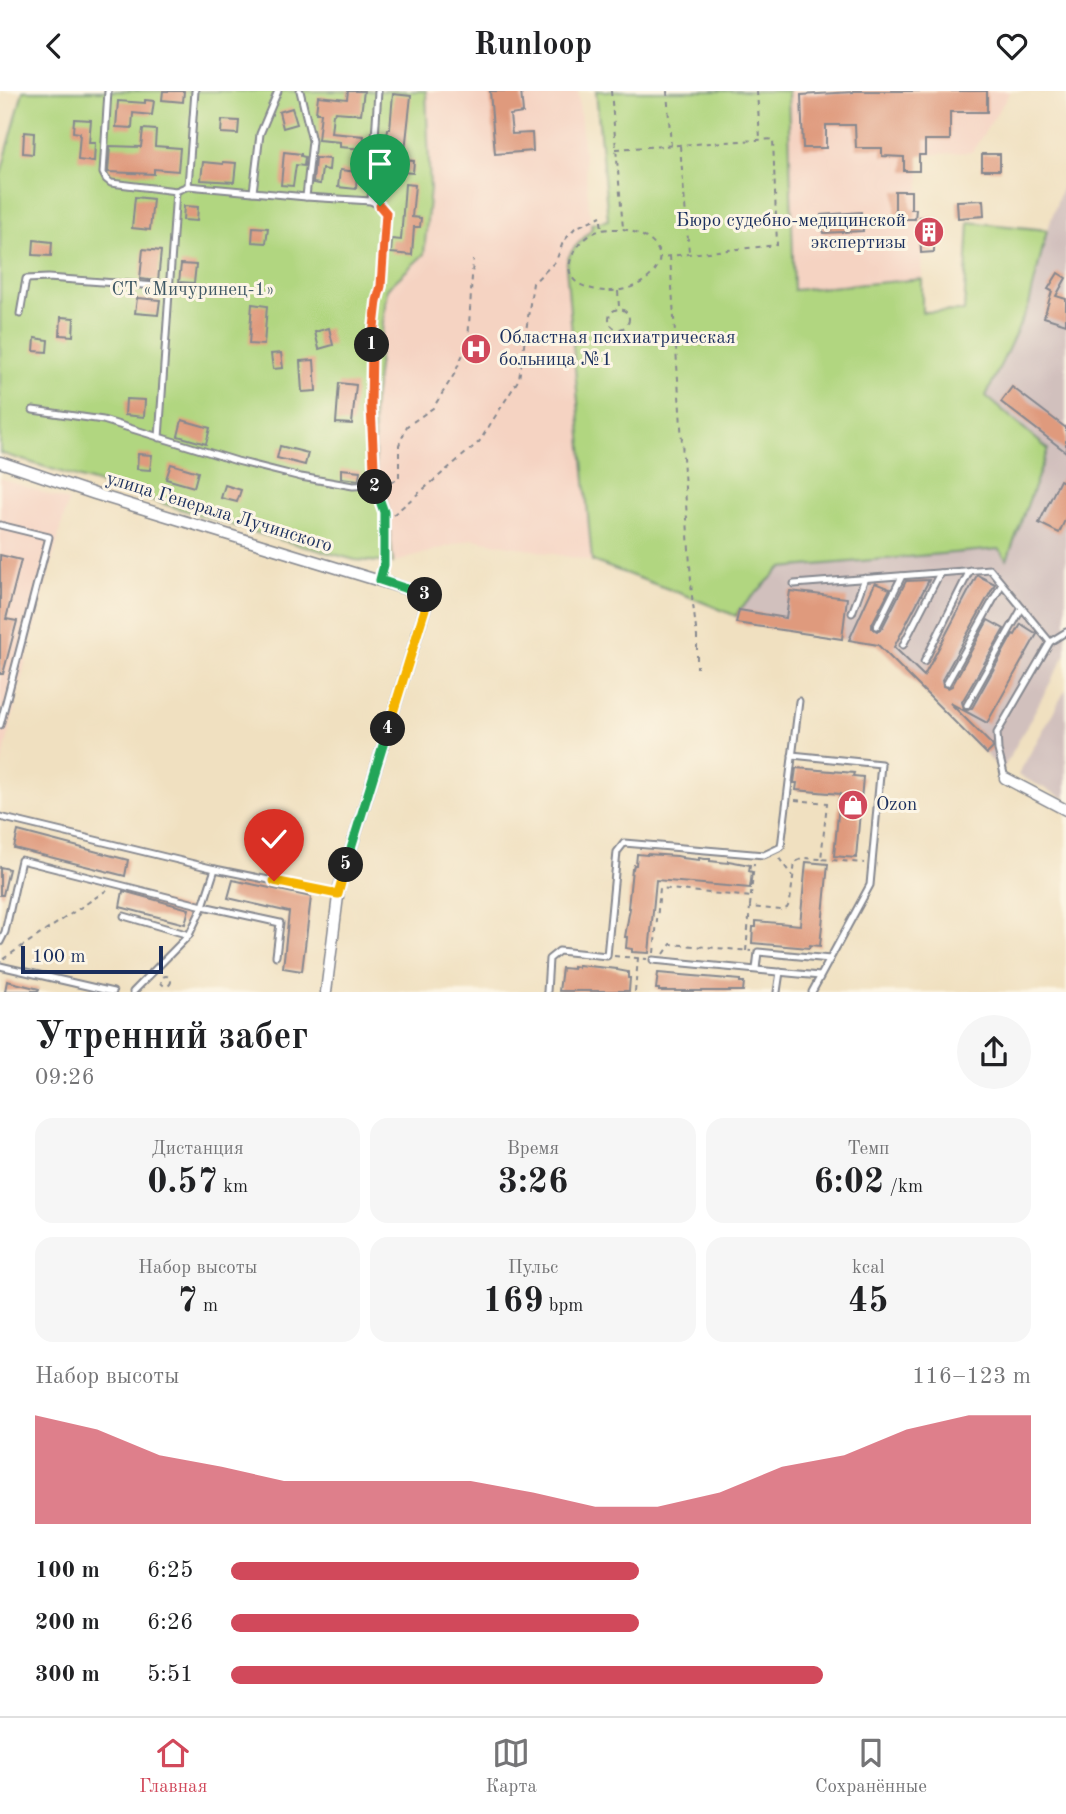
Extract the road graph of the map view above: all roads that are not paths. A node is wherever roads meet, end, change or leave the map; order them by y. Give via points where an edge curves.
1 (108, 91) edge
2 (195, 91) edge
3 (278, 91) edge
4 (300, 91) edge
5 (378, 91) edge
6 (188, 186) junction
7 (176, 191) junction
8 (253, 192) junction
9 (306, 197) junction
10 (371, 201) junction
11 (170, 287) junction
12 (20, 314) dead end
13 (33, 410) dead end
14 (159, 437) junction
15 (0, 462) edge
16 (374, 485) junction
17 (0, 524) edge
18 (970, 570) junction
19 (940, 573) junction
20 (902, 576) junction
21 (865, 579) junction
22 (380, 580) junction
23 (794, 584) dead end
24 (1002, 584) junction
25 (1022, 608) junction
26 (852, 613) dead end
27 (877, 626) dead end
28 (1066, 632) edge
29 (1050, 642) junction
30 (903, 645) dead end
31 (924, 662) dead end
32 (947, 683) dead end
33 (799, 701) dead end
34 (967, 705) dead end
35 (0, 725) edge
36 (792, 755) junction
37 (1005, 778) joint
38 (1066, 810) edge
39 (0, 817) edge
40 (215, 869) junction
41 (338, 894) junction
42 (203, 906) junction
43 (124, 916) dead end
44 (189, 935) junction
45 (0, 942) edge
46 (276, 956) dead end
47 (830, 959) junction
48 (656, 960) road end
49 (0, 964) edge
50 (756, 969) junction
51 (779, 972) junction
52 (820, 976) junction
53 (113, 992) edge
54 (133, 992) edge
55 (326, 992) edge
56 (547, 992) edge
57 (777, 992) edge
58 (812, 992) edge

1 - 7 lane via 106,180
2 - 6 lane
3 - 8 lane via 260,134
4 - 9 lane via 312,141
5 - 10 lane
6 - 7 lane
6 - 8 lane
7 - 11 lane
8 - 9 lane
9 - 10 lane
10 - 16 lane via 386,213 372,350
11 - 12 lane via 26,279
11 - 14 lane
13 - 14 lane via 103,420
14 - 16 lane via 301,477
15 - 22 street, улица Генерала Лучинского
16 - 22 lane via 384,512
17 - 35 lane via 49,537
18 - 19 lane
18 - 24 lane via 990,569
18 - 31 lane
19 - 20 lane
19 - 30 lane
20 - 21 lane
20 - 27 lane
21 - 23 lane
21 - 26 lane
22 - 41 street, улица Генерала Лучинского via 429,596
24 - 25 lane
24 - 32 lane
25 - 29 lane
25 - 34 lane
28 - 29 lane
29 - 37 lane via 998,733
33 - 36 lane
36 - 47 lane via 881,764 870,885
36 - 56 lane via 781,846 755,855 624,842 617,852 607,955 559,951 549,960
37 - 38 street
39 - 40 lane
40 - 41 lane
40 - 42 lane
41 - 55 street
42 - 44 lane
42 - 45 lane via 21,860
42 - 46 lane via 280,923
43 - 44 lane
44 - 54 lane
47 - 50 lane via 758,952
47 - 52 lane
48 - 50 lane
49 - 53 lane
50 - 51 lane
51 - 52 lane
51 - 57 lane
52 - 58 lane

